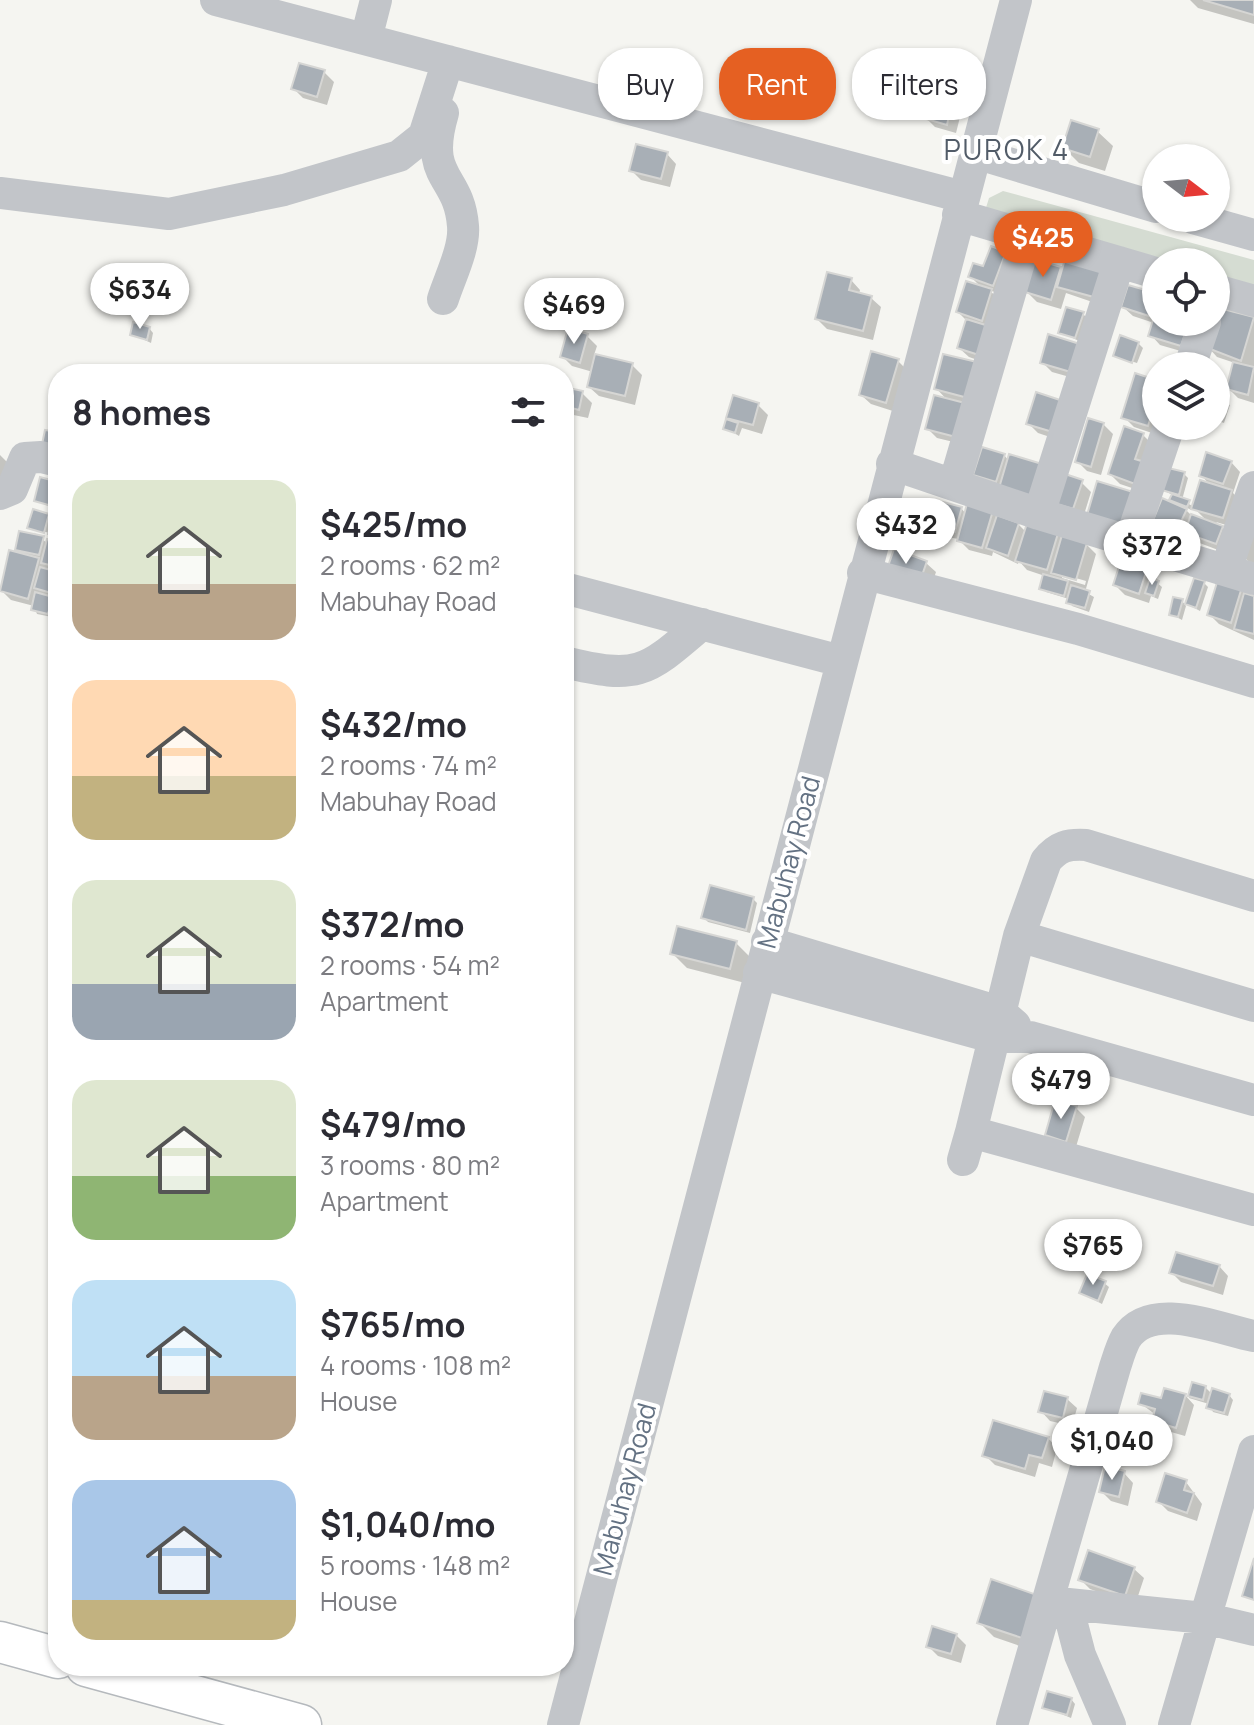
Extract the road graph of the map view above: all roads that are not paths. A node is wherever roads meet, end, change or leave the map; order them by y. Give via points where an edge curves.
1 (216, 0) edge
2 (376, 0) edge
3 (1016, 0) edge
4 (366, 39) junction
5 (453, 63) junction
6 (975, 153) junction
7 (0, 193) edge
8 (1142, 203) edge
9 (961, 206) junction
10 (1230, 228) edge
11 (1027, 235) junction
12 (1254, 235) edge
13 (1119, 262) junction
14 (1142, 269) edge
15 (1230, 294) edge
16 (443, 299) dead end
17 (1254, 301) edge
18 (1164, 440) edge
19 (48, 459) edge
20 (892, 464) junction
21 (954, 485) junction
22 (1254, 488) edge
23 (0, 494) edge
24 (1039, 514) junction
25 (1130, 542) junction
26 (863, 573) junction
27 (1240, 574) edge
28 (574, 591) edge
29 (702, 624) junction
30 (841, 661) junction
31 (574, 665) edge
32 (1254, 682) edge
33 (1254, 896) edge
34 (1019, 936) junction
35 (767, 942) junction
36 (759, 973) junction
37 (920, 1004) junction
38 (1254, 1006) edge
39 (996, 1025) junction
40 (1254, 1100) edge
41 (1254, 1210) edge
42 (1219, 1329) junction
43 (1254, 1336) edge
44 (1254, 1358) edge
45 (1254, 1451) edge
46 (1058, 1603) junction
47 (1204, 1618) junction
48 (1254, 1630) edge
49 (0, 1642) edge
50 (48, 1655) edge
51 (122, 1676) edge
52 (301, 1725) edge
53 (563, 1725) edge
54 (1012, 1725) edge
55 (1110, 1725) edge
56 (1174, 1725) edge

1 - 4 street
2 - 4 street
3 - 6 street, Mabuhay Road
4 - 5 street
5 - 7 street via 424,136 399,156 284,190 169,214
5 - 9 street
5 - 16 street via 435,144 437,166 459,205 464,229
6 - 8 street
6 - 9 street, Mabuhay Road
9 - 11 street
9 - 20 street, Mabuhay Road
10 - 12 street
11 - 13 street
11 - 21 street
13 - 14 street
13 - 24 street
15 - 17 street
18 - 25 street
19 - 23 street via 25,458 12,489
20 - 21 street
20 - 26 street, Mabuhay Road
21 - 24 street
22 - 27 street
24 - 25 street
25 - 27 street
26 - 30 street, Mabuhay Road
26 - 32 street
28 - 29 street
29 - 30 street
29 - 31 street via 661,659 631,672
30 - 35 street, Mabuhay Road
33 - 34 street via 1072,844 1046,861
34 - 38 street
34 - 39 street
35 - 36 street, Mabuhay Road
35 - 37 street
36 - 37 street
36 - 53 street, Mabuhay Road
37 - 39 street
39 - 40 street
39 - 41 street via 967,1146
42 - 43 street
42 - 44 street via 1238,1338
42 - 46 street via 1162,1317 1141,1324 1127,1337 1115,1367
45 - 47 street
46 - 47 street
46 - 54 street
46 - 55 street
47 - 48 street
47 - 56 street
49 - 50 main road
51 - 52 main road

